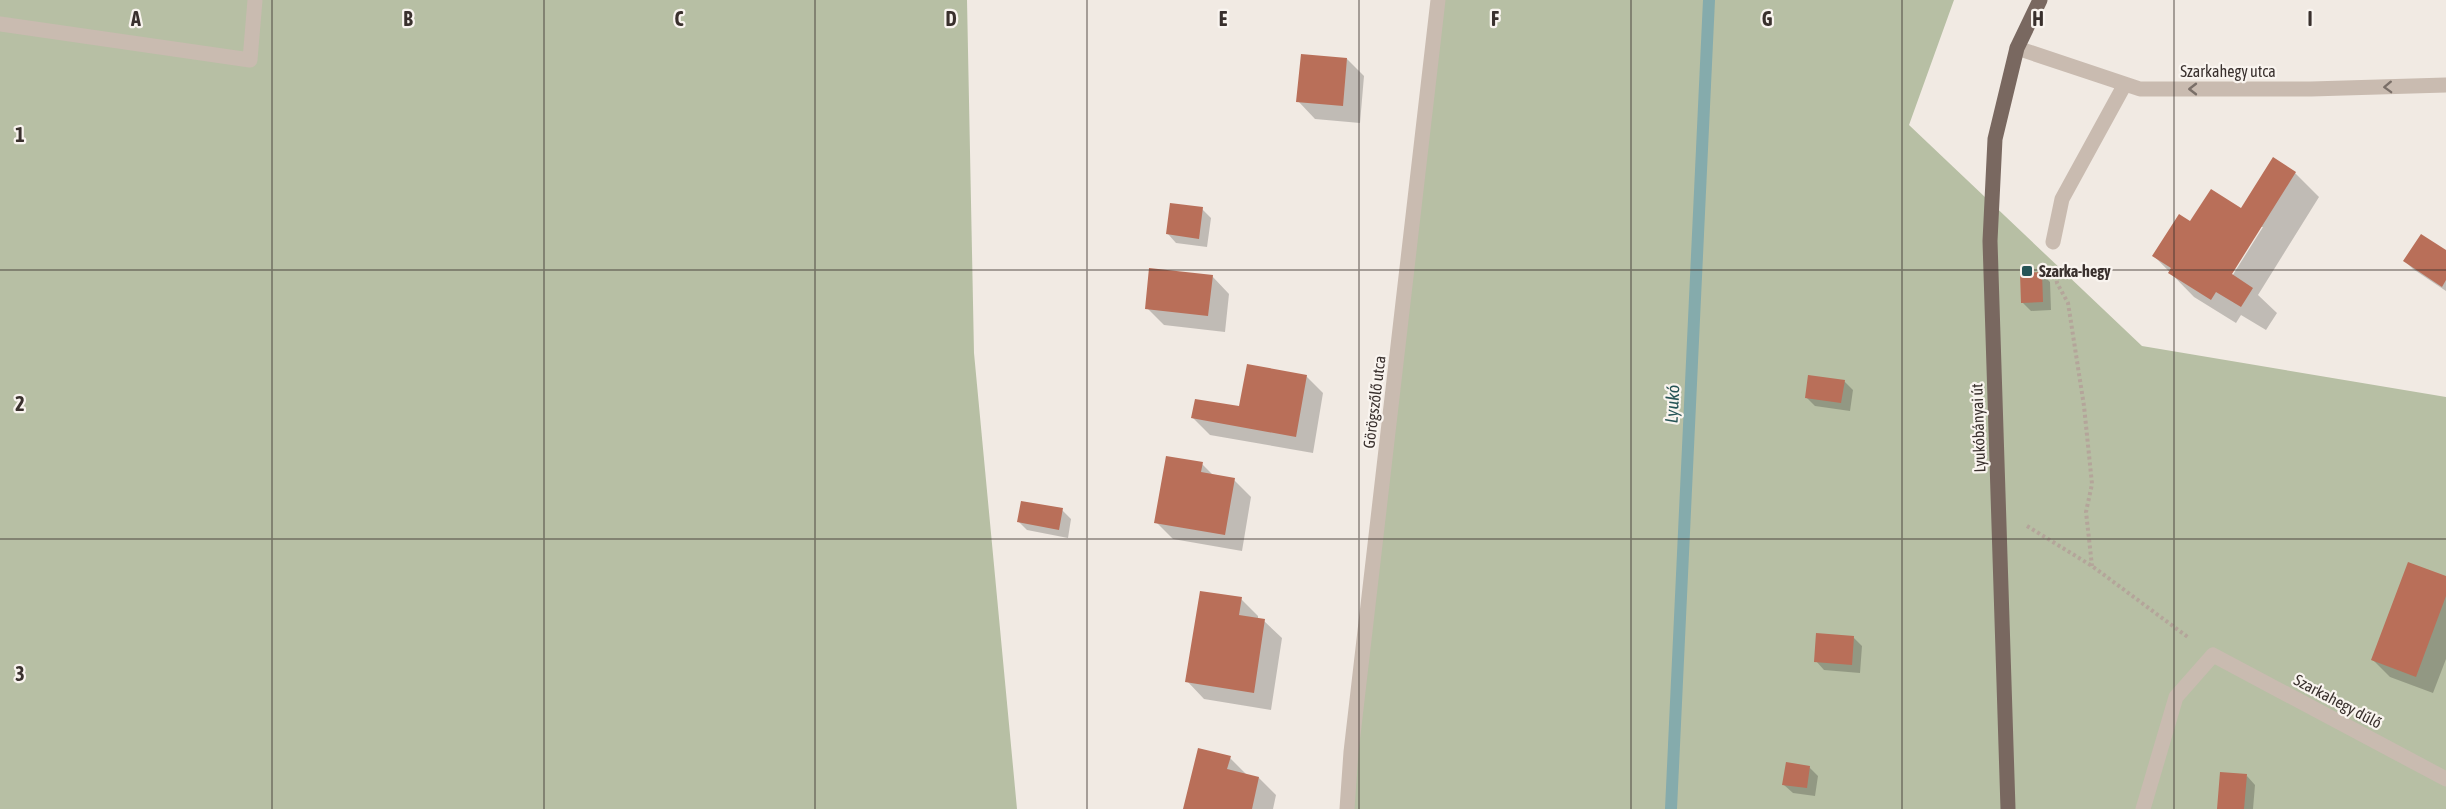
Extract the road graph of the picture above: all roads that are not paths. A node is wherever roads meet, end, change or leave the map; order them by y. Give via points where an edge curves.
1 (255, 0) edge
2 (1438, 0) edge
3 (2040, 0) edge
4 (0, 24) edge
5 (2017, 48) junction
6 (2125, 84) junction
7 (2446, 85) edge
8 (2053, 242) road end
9 (2446, 779) edge
10 (1347, 809) edge
11 (2008, 809) edge
12 (2143, 809) edge

1 - 4 street via 250,60
2 - 10 street, Görögszőlő utca
3 - 5 main road, Lyukóbányai út
5 - 6 street, Szarkahegy utca
5 - 11 main road, Lyukóbányai út via 1995,139 1990,242
7 -> 6 street, Szarkahegy utca via 2140,89
6 - 8 street via 2062,199
9 - 12 street, Szarkahegy dűlő via 2213,655 2176,697

